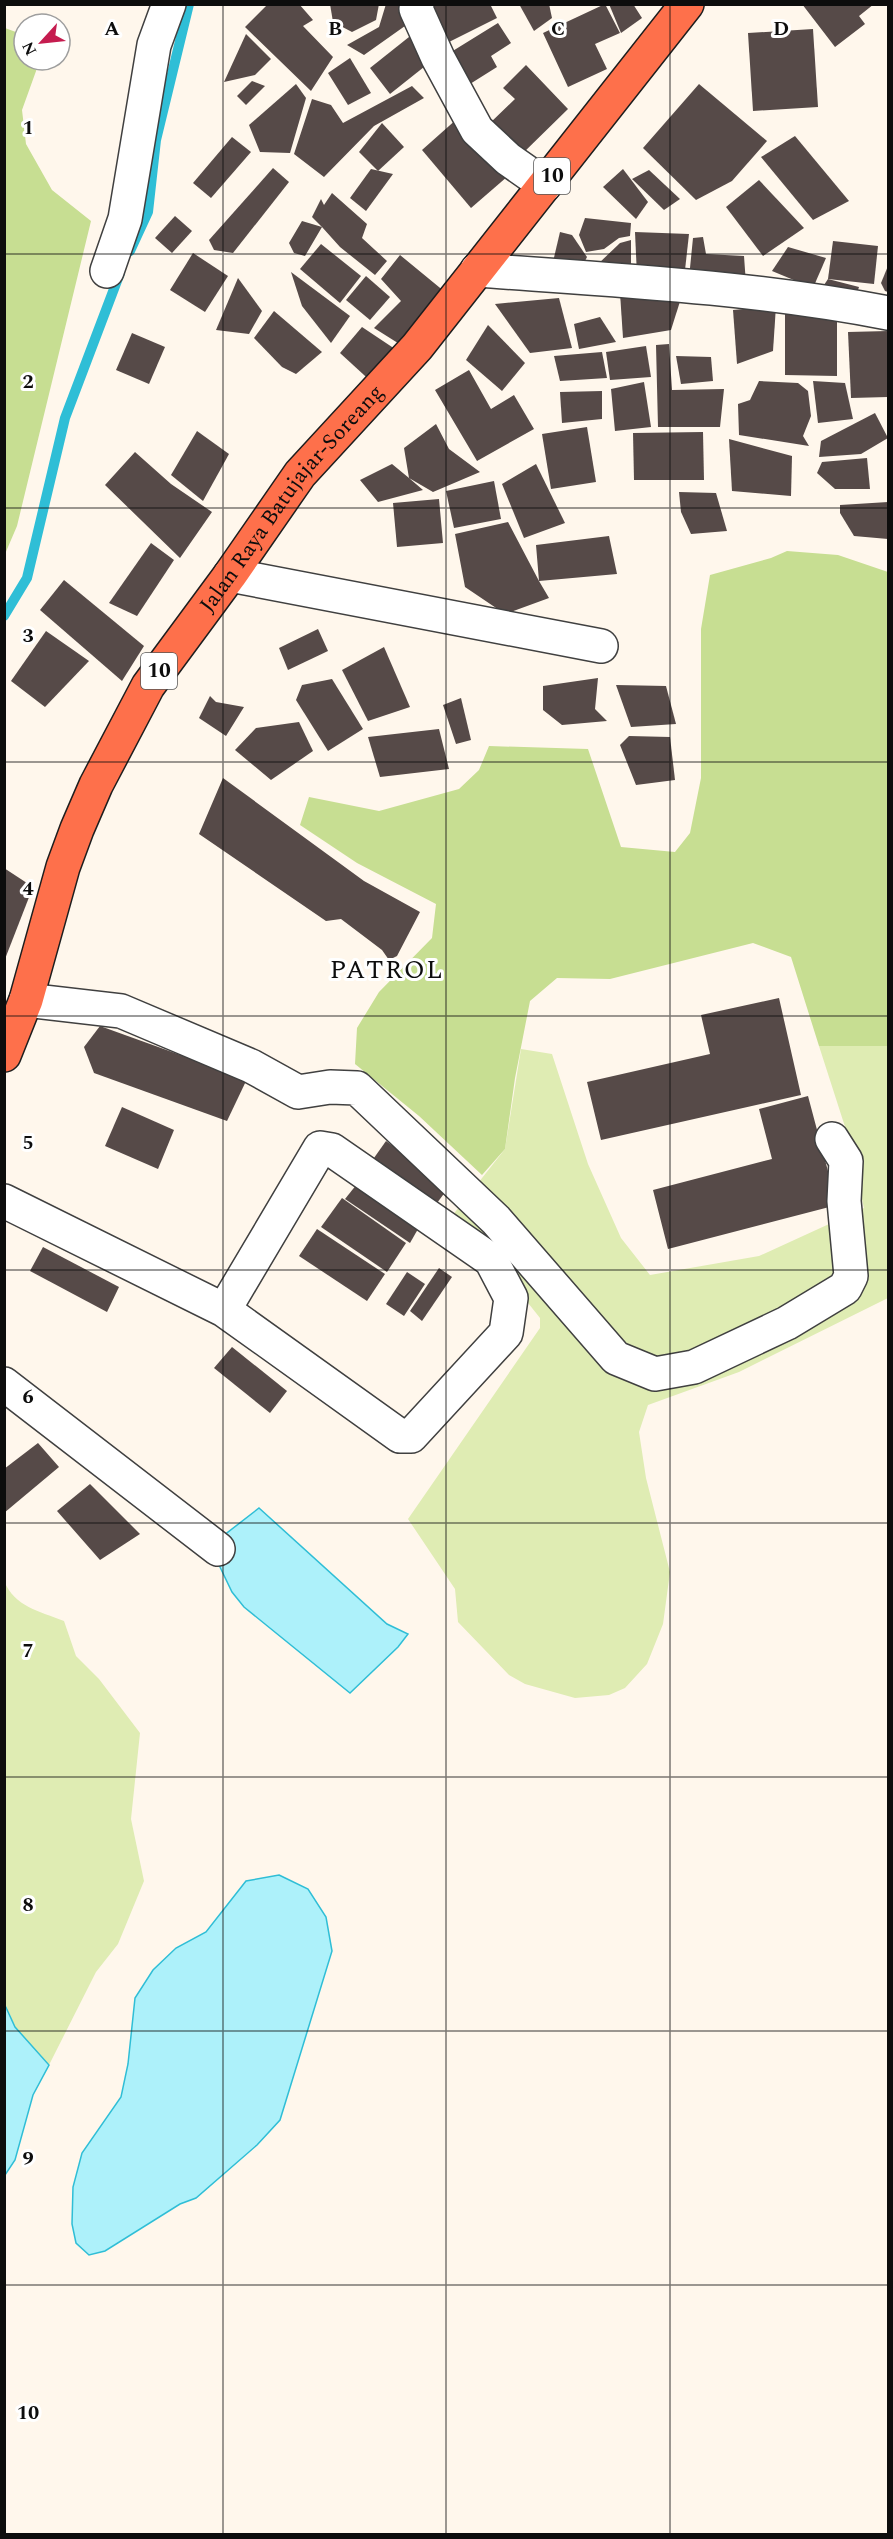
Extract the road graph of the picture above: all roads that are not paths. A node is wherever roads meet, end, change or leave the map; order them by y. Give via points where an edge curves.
1 (169, 4) edge
2 (417, 4) edge
3 (687, 4) edge
4 (545, 185) junction
5 (477, 270) junction
6 (107, 271) dead end
7 (888, 313) edge
8 (230, 575) junction
9 (601, 646) dead end
10 (26, 1000) junction
11 (4, 1055) edge
12 (832, 1139) dead end
13 (4, 1201) edge
14 (224, 1310) junction
15 (4, 1384) edge
16 (218, 1549) dead end

1 - 6 street via 154,45 125,219
2 - 4 street via 438,58 477,130 508,159
3 - 4 highway, Jalan Raya Batujajar-Soreang / 10
4 - 5 highway, Jalan Raya Batujajar-Soreang / 10
5 - 7 street via 700,287 846,304
5 - 8 highway, Jalan Raya Batujajar-Soreang / 10 via 417,347 300,474
8 - 9 street
8 - 10 highway, Jalan Raya Batujajar-Soreang / 10 via 148,686 96,785 63,867
10 - 11 highway, Jalan Raya Batujajar-Soreang / 10
10 - 12 street via 122,1011 251,1066 298,1092 357,1088 496,1220 616,1358 655,1374 694,1366 787,1323 845,1288 851,1276 844,1201 846,1161
13 - 14 street
14 - 14 street via 320,1148 332,1150 491,1260 511,1298 506,1333 411,1437 400,1436
15 - 16 street

